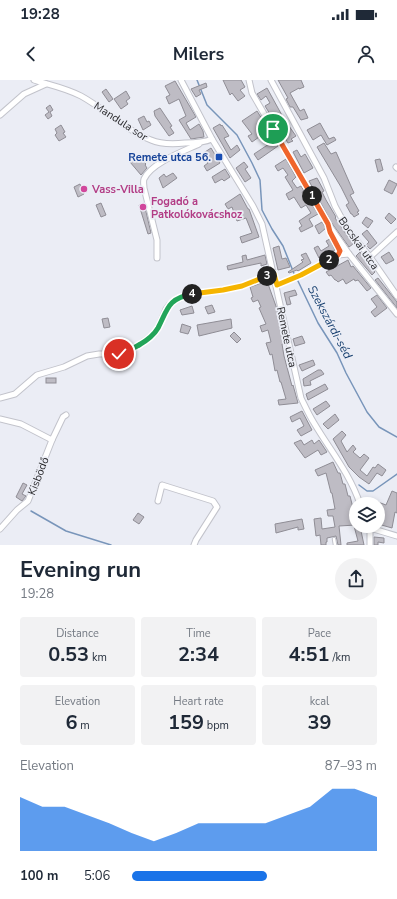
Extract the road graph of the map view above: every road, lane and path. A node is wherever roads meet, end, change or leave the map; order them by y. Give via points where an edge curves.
1 (34, 80) edge
2 (181, 80) edge
3 (249, 80) edge
4 (271, 80) edge
5 (46, 84) junction
6 (0, 116) edge
7 (212, 139) junction
8 (203, 142) junction
9 (328, 224) junction
10 (397, 232) edge
11 (348, 254) junction
12 (338, 255) junction
13 (370, 257) junction
14 (157, 258) dead end
15 (274, 274) junction
16 (277, 285) junction
17 (397, 296) edge
18 (397, 314) edge
19 (0, 398) edge
20 (66, 415) dead end
21 (0, 419) edge
22 (52, 440) junction
23 (358, 497) edge
24 (158, 501) dead end
25 (0, 529) edge
26 (385, 532) edge
27 (370, 533) edge
28 (397, 536) edge
29 (334, 539) dead end
30 (194, 545) edge
31 (335, 545) edge
32 (370, 545) edge

1 - 5 street, Mandula sor
2 - 7 street, Remete utca
3 - 9 street via 252,92
4 - 13 street, Bocskai utca via 324,178 348,230
5 - 6 street via 24,94
5 - 8 street, Mandula sor via 68,90 92,102 136,133 152,141 178,144
7 - 8 street, Mandula sor
7 - 15 street, Remete utca via 254,206 262,224
8 - 14 street via 170,157 153,168 144,180 157,240
9 - 11 street
9 - 12 street via 340,251
10 - 13 street
11 - 12 street
11 - 18 street
12 - 16 street
13 - 17 street, Bocskai utca
15 - 16 street, Remete utca
15 - 19 street via 242,286 186,295 169,305 154,334 128,351 87,356 64,367 37,375 15,394
16 - 23 street, Remete utca via 301,398 355,488
20 - 22 street, Kisbödő
21 - 22 street via 21,424
22 - 25 street, Kisbödő via 28,501
24 - 30 street via 162,486 213,501 216,507
26 - 28 street
27 - 32 street
29 - 31 lane

